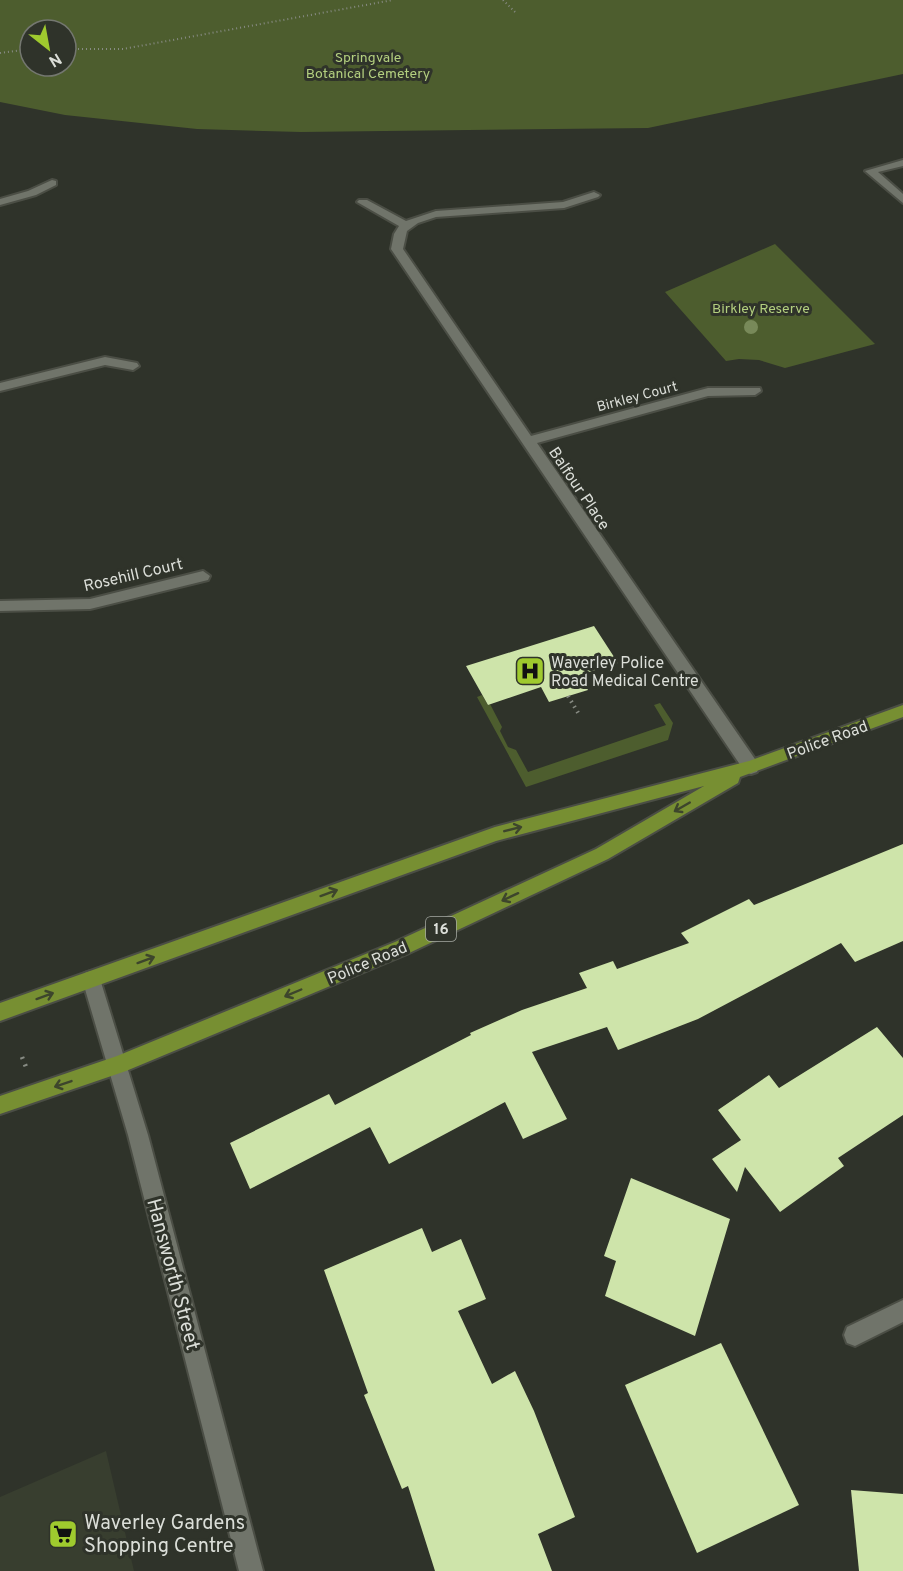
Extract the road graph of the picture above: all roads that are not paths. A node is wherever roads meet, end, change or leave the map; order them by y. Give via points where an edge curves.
1 (903, 163) edge
2 (52, 183) dead end
3 (594, 195) dead end
4 (903, 200) edge
5 (0, 202) edge
6 (363, 202) dead end
7 (405, 225) junction
8 (133, 366) dead end
9 (0, 387) edge
10 (755, 391) dead end
11 (528, 441) junction
12 (203, 576) dead end
13 (0, 606) edge
14 (903, 711) edge
15 (751, 768) junction
16 (91, 979) junction
17 (0, 1012) edge
18 (119, 1065) junction
19 (0, 1105) edge
20 (903, 1311) edge
21 (855, 1335) dead end
22 (251, 1571) edge

1 - 4 street via 870,171
2 - 5 street
3 - 7 street via 564,205 436,214
6 - 7 street
7 - 11 street, Balfour Place via 399,232 397,249
8 - 9 street via 105,361
10 - 11 street, Birkley Court via 708,392
11 - 15 street, Balfour Place
12 - 13 street, Rosehill Court via 90,604
14 - 15 main road, Police Road / 16
16 -> 15 main road, Police Road / 16 via 495,834
15 -> 18 main road, Police Road / 16 via 602,854 401,948
17 -> 16 main road, Police Road / 16
16 - 18 street, Hansworth Street
18 -> 19 main road, Police Road / 16
18 - 22 street, Hansworth Street
20 - 21 street

